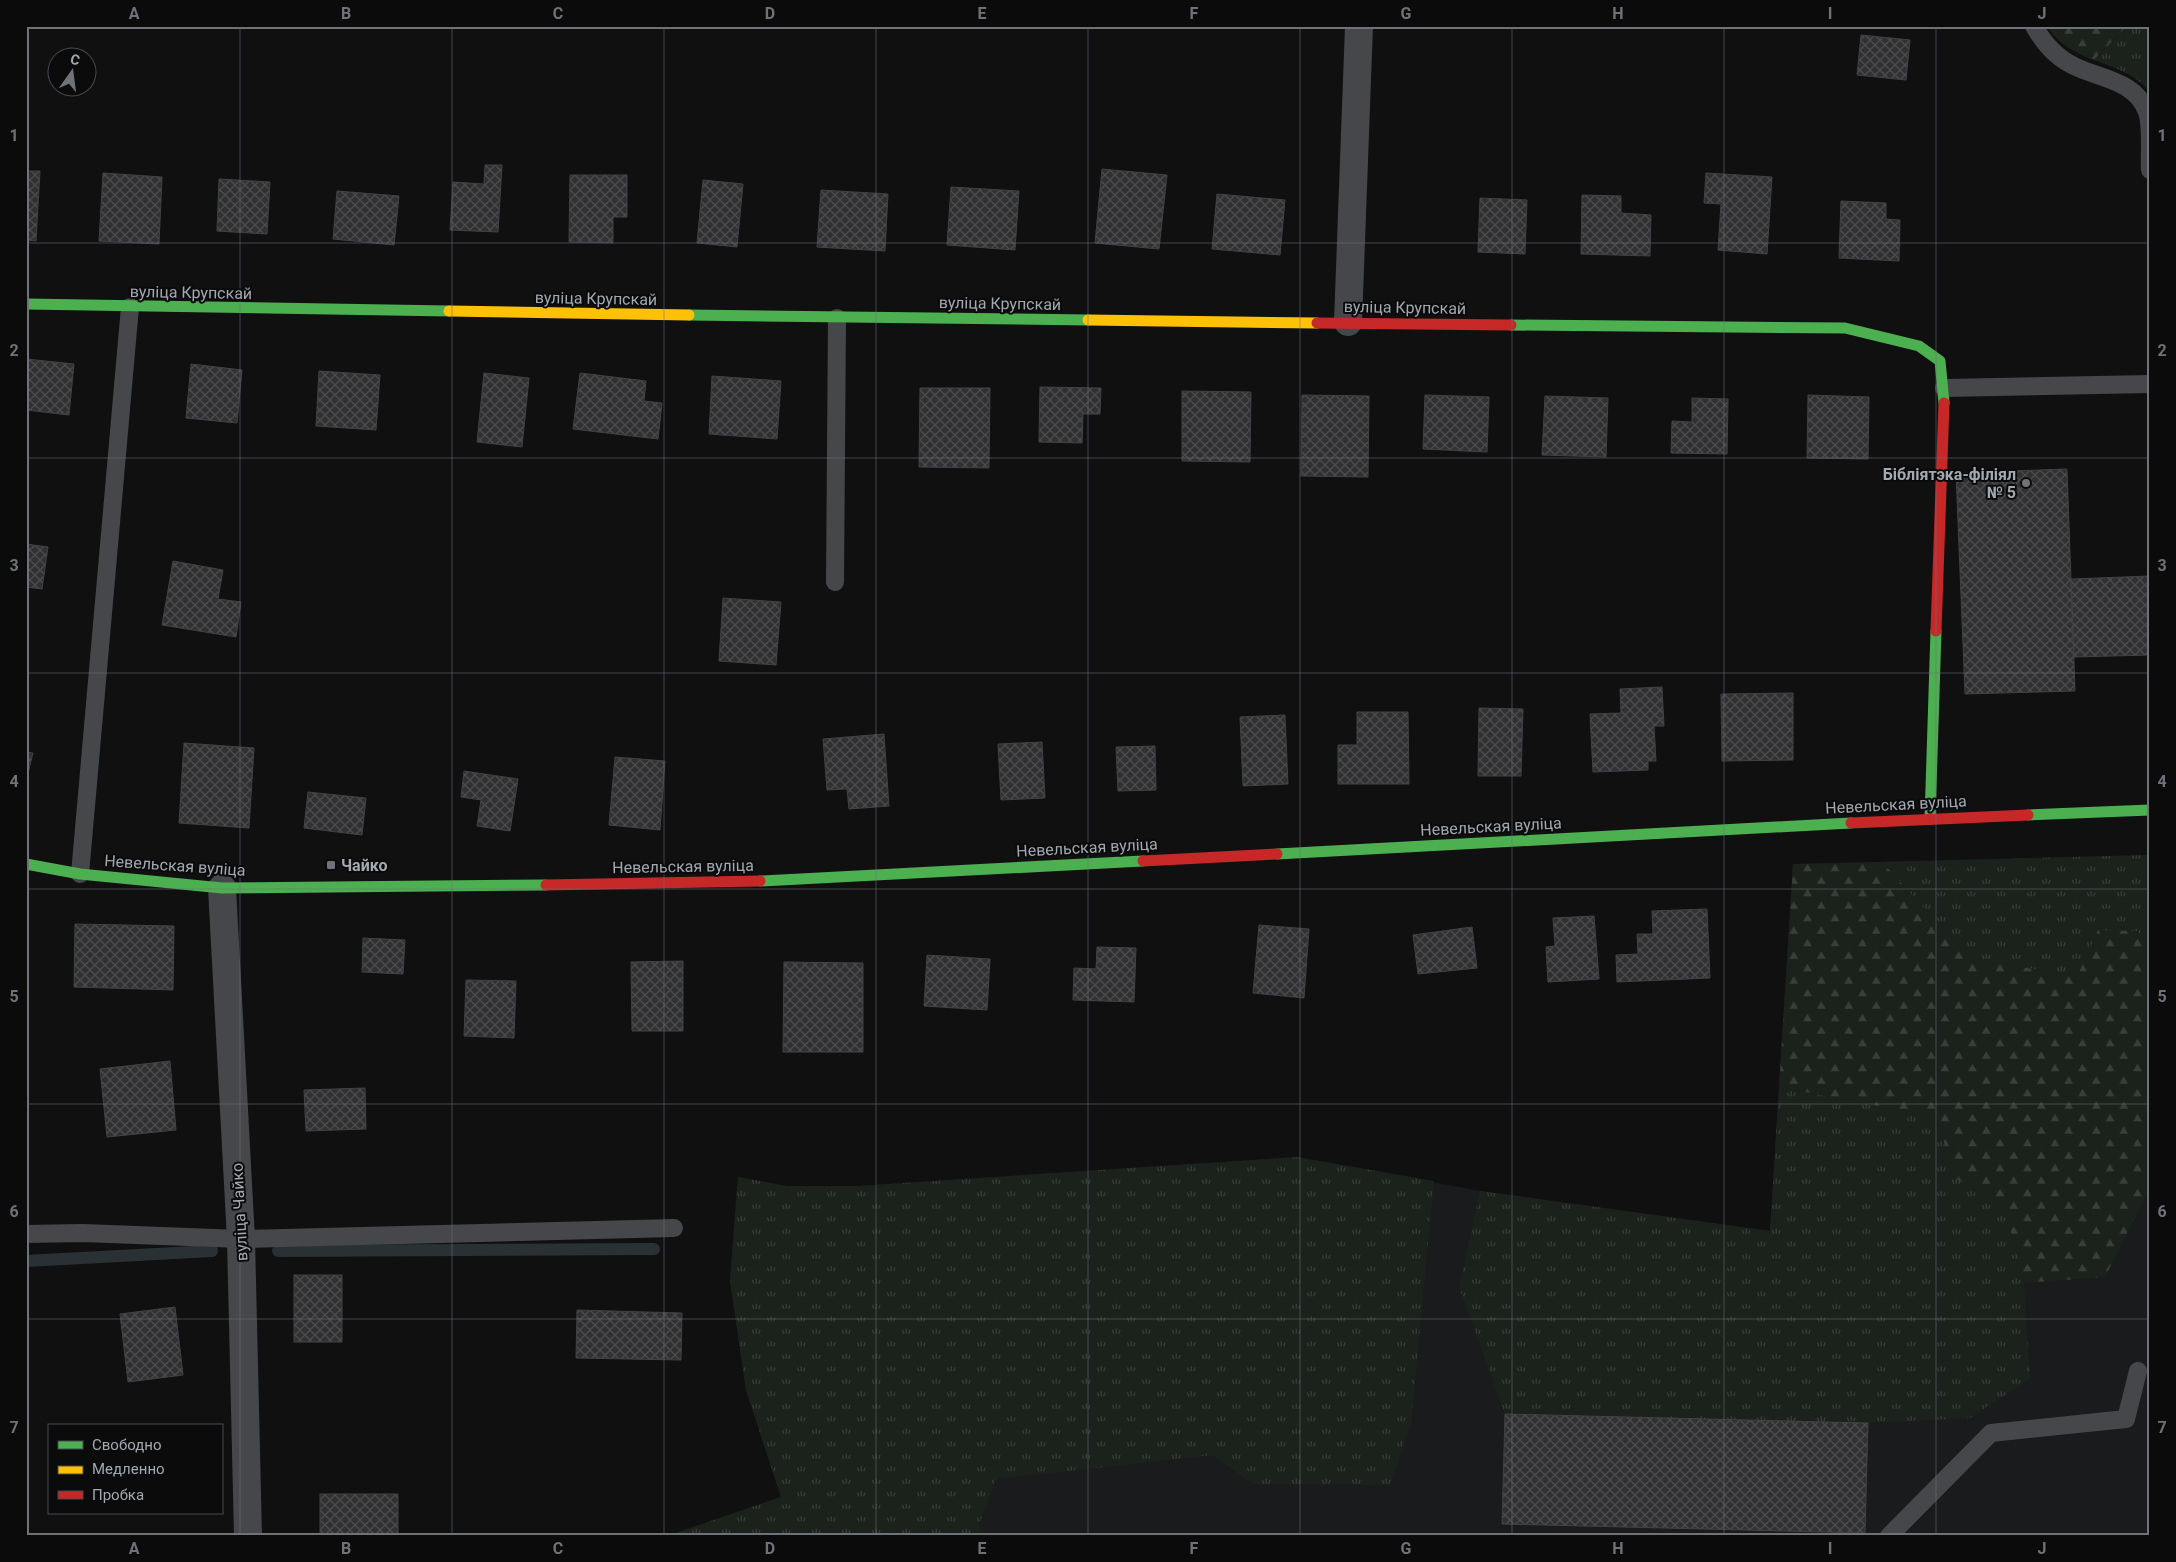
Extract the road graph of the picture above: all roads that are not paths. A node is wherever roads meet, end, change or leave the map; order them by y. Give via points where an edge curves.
1 (1359, 26) edge
2 (2034, 26) edge
3 (2150, 170) edge
4 (26, 304) edge
5 (130, 307) junction
6 (837, 318) junction
7 (1348, 322) junction
8 (2150, 384) edge
9 (1944, 388) junction
10 (835, 582) dead end
11 (2150, 810) edge
12 (1930, 818) junction
13 (26, 864) edge
14 (80, 874) junction
15 (222, 888) junction
16 (674, 1228) dead end
17 (26, 1234) edge
18 (241, 1239) junction
19 (2138, 1371) dead end
20 (248, 1536) edge
21 (1889, 1536) edge

1 - 7 street
2 - 3 lane via 2042,42 2074,66 2114,80 2138,95 2148,113
4 - 5 street, вуліца Крупскай
5 - 6 street, вуліца Крупскай
5 - 14 lane
6 - 7 street, вуліца Крупскай
6 - 10 lane
7 - 9 street, вуліца Крупскай via 1845,328 1919,346 1940,360
8 - 9 lane
9 - 12 street, вуліца Крупскай
11 - 12 street, Невельская вуліца
12 - 15 street, Невельская вуліца via 721,883
13 - 14 street, Невельская вуліца
14 - 15 street, Невельская вуліца
15 - 18 street, вуліца Чайко
16 - 18 lane
17 - 18 lane via 83,1232
18 - 20 street, вуліца Чайко
19 - 21 lane via 2126,1419 1991,1433

